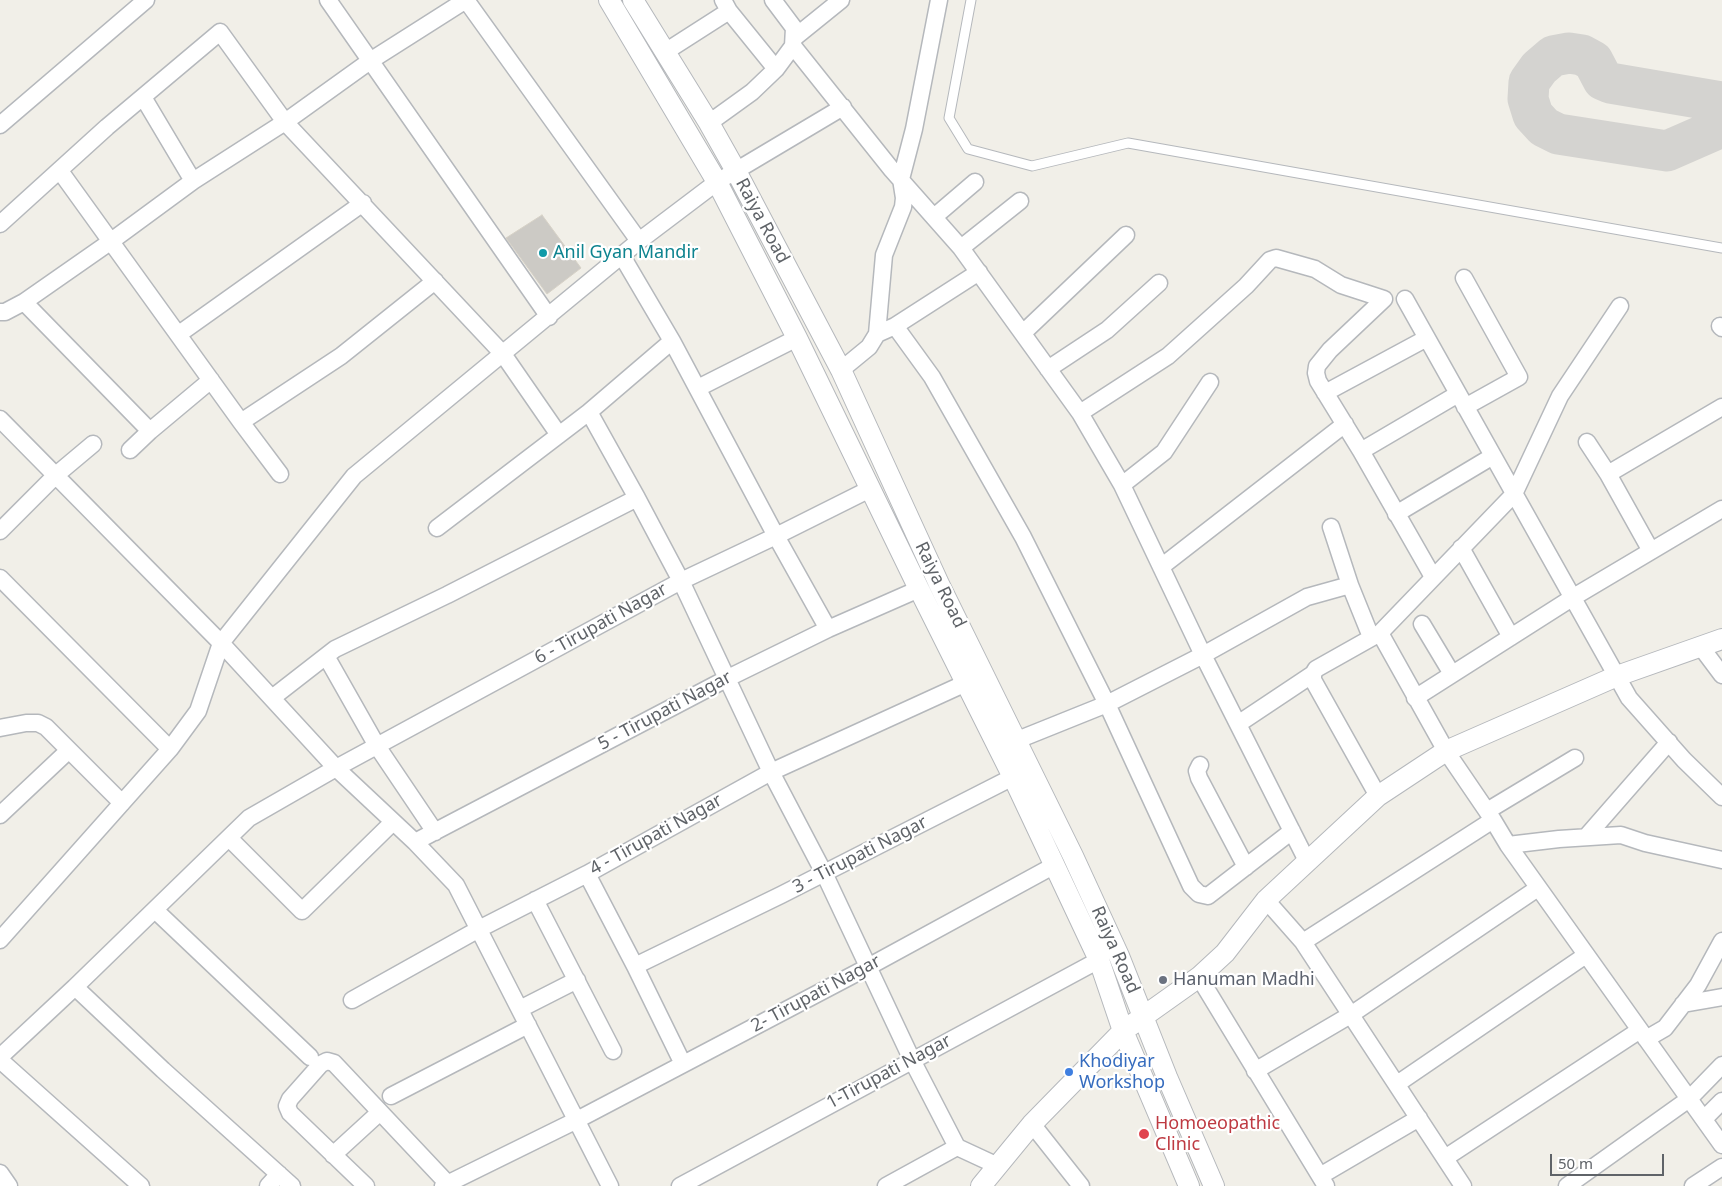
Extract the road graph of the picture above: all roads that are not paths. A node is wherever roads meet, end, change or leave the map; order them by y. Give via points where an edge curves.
1 (146, 0) edge
2 (328, 0) edge
3 (466, 0) edge
4 (609, 0) edge
5 (634, 0) edge
6 (773, 0) edge
7 (841, 0) edge
8 (939, 0) edge
9 (971, 0) edge
10 (726, 5) edge
11 (794, 42) junction
12 (665, 52) junction
13 (370, 61) junction
14 (776, 69) junction
15 (142, 98) junction
16 (843, 107) junction
17 (285, 122) junction
18 (0, 124) edge
19 (709, 124) junction
20 (60, 171) junction
21 (736, 171) junction
22 (901, 180) junction
23 (192, 181) junction
24 (717, 182) junction
25 (975, 182) dead end
26 (1020, 201) dead end
27 (363, 204) junction
28 (934, 217) junction
29 (0, 224) edge
30 (1126, 235) dead end
31 (639, 241) junction
32 (110, 242) junction
33 (961, 248) junction
34 (1722, 248) edge
35 (622, 256) junction
36 (978, 272) junction
37 (1464, 278) dead end
38 (435, 281) junction
39 (1159, 284) dead end
40 (1405, 299) dead end
41 (24, 302) junction
42 (1620, 306) dead end
43 (0, 312) edge
44 (549, 317) junction
45 (895, 326) junction
46 (1023, 333) junction
47 (179, 334) junction
48 (877, 334) junction
49 (797, 338) junction
50 (1427, 338) junction
51 (672, 341) junction
52 (503, 354) junction
53 (1048, 369) junction
54 (841, 370) junction
55 (211, 380) junction
56 (1210, 382) dead end
57 (698, 388) junction
58 (1325, 393) junction
59 (1461, 400) junction
60 (1722, 407) edge
61 (589, 412) junction
62 (1080, 412) junction
63 (0, 419) edge
64 (241, 422) junction
65 (1345, 424) junction
66 (150, 431) junction
67 (559, 435) junction
68 (1587, 442) dead end
69 (93, 444) dead end
70 (130, 450) dead end
71 (1360, 451) junction
72 (1492, 456) junction
73 (280, 474) dead end
74 (1608, 474) junction
75 (56, 475) junction
76 (1122, 485) junction
77 (870, 489) junction
78 (1514, 494) junction
79 (637, 498) junction
80 (1722, 509) edge
81 (1396, 514) junction
82 (1331, 527) dead end
83 (437, 528) dead end
84 (0, 531) edge
85 (776, 536) junction
86 (1461, 548) junction
87 (1651, 551) junction
88 (1161, 566) junction
89 (1433, 577) junction
90 (0, 578) edge
91 (681, 580) junction
92 (1350, 585) junction
93 (919, 589) junction
94 (1572, 598) junction
95 (1422, 624) dead end
96 (828, 629) junction
97 (1376, 635) junction
98 (1511, 637) junction
99 (1722, 639) edge
100 (221, 643) junction
101 (1701, 646) junction
102 (1203, 655) junction
103 (326, 656) junction
104 (1312, 674) junction
105 (1452, 674) junction
106 (1722, 675) edge
107 (1617, 676) junction
108 (728, 678) junction
109 (966, 683) junction
110 (272, 698) junction
111 (1415, 698) junction
112 (1107, 704) junction
113 (1238, 724) junction
114 (0, 728) edge
115 (1016, 739) junction
116 (1669, 742) junction
117 (377, 746) junction
118 (998, 748) junction
119 (170, 749) junction
120 (68, 750) junction
121 (1446, 751) junction
122 (1575, 758) dead end
123 (1200, 765) dead end
124 (336, 768) junction
125 (771, 772) junction
126 (1013, 777) junction
127 (1378, 796) junction
128 (1722, 796) edge
129 (122, 803) junction
130 (0, 815) edge
131 (1490, 816) junction
132 (393, 822) junction
133 (1292, 831) junction
134 (435, 832) junction
135 (1586, 837) junction
136 (229, 838) junction
137 (415, 842) junction
138 (1508, 845) junction
139 (1722, 860) edge
140 (1307, 861) junction
141 (1055, 865) junction
142 (1246, 866) junction
143 (824, 873) junction
144 (587, 874) junction
145 (1538, 888) junction
146 (535, 900) junction
147 (1266, 900) junction
148 (155, 910) junction
149 (479, 929) junction
150 (0, 940) edge
151 (1722, 941) edge
152 (1303, 942) junction
153 (1586, 955) junction
154 (1099, 960) junction
155 (635, 966) junction
156 (868, 967) junction
157 (1198, 977) junction
158 (576, 980) junction
159 (75, 987) junction
160 (1722, 998) edge
161 (352, 1000) dead end
162 (1683, 1004) junction
163 (520, 1009) junction
164 (1352, 1014) junction
165 (1144, 1016) junction
166 (528, 1025) junction
167 (1123, 1031) junction
168 (1643, 1035) junction
169 (614, 1051) dead end
170 (310, 1057) dead end
171 (0, 1058) edge
172 (912, 1060) junction
173 (683, 1064) junction
174 (1722, 1065) edge
175 (1255, 1071) junction
176 (1397, 1084) junction
177 (391, 1096) dead end
178 (1689, 1099) junction
179 (1722, 1101) edge
180 (380, 1112) junction
181 (1419, 1118) junction
182 (1704, 1119) junction
183 (577, 1120) junction
184 (1032, 1124) junction
185 (1722, 1145) edge
186 (957, 1147) junction
187 (333, 1155) junction
188 (1445, 1158) junction
189 (998, 1166) junction
190 (0, 1173) edge
191 (279, 1174) junction
192 (1717, 1176) edge
193 (1323, 1181) edge
194 (1585, 1181) edge
195 (445, 1185) edge
196 (9, 1186) edge
197 (141, 1186) edge
198 (268, 1186) edge
199 (292, 1186) edge
200 (366, 1186) edge
201 (610, 1186) edge
202 (680, 1186) edge
203 (886, 1186) edge
204 (981, 1186) edge
205 (1081, 1186) edge
206 (1189, 1186) edge
207 (1214, 1186) edge
208 (1463, 1186) edge
209 (1567, 1186) edge
210 (1693, 1186) edge

1 - 18 street
2 - 13 street
3 - 13 street
3 - 31 street
4 - 24 street, Raiya Road
5 - 12 street, Raiya Road
6 - 11 street via 794,28
7 - 11 street
8 - 22 street
9 - 34 lane via 949,118 968,149 1032,166 1128,143
10 - 12 street
10 - 14 street
11 - 14 street
11 - 16 street
12 - 19 street, Raiya Road
13 - 17 street
13 - 44 street
14 - 19 street via 752,92
15 - 17 street via 220,32
15 - 20 street
15 - 23 street
16 - 21 street
16 - 22 street
17 - 23 street
17 - 27 street
19 - 21 street, Raiya Road
20 - 29 street
20 - 32 street
21 - 24 street
21 - 54 street, Raiya Road
22 - 28 street
22 - 48 street via 903,207 884,254
23 - 32 street
24 - 31 street
24 - 49 street, Raiya Road
25 - 28 street
26 - 33 street
27 - 38 street
27 - 47 street
28 - 33 street
30 - 46 street
31 - 35 street
32 - 41 street
32 - 47 street
33 - 36 street
35 - 44 street
35 - 51 street
36 - 45 street
36 - 46 street
37 - 59 street via 1519,378
38 - 52 street
38 - 64 street via 341,356
39 - 53 street via 1108,330
40 - 50 street
41 - 43 street
41 - 66 street
42 - 78 street via 1560,396
44 - 52 street
45 - 48 street
45 - 112 street via 932,377 1023,537
46 - 53 street
47 - 55 street
48 - 54 street via 869,347
49 - 57 street
49 - 77 street, Raiya Road
50 - 58 street
50 - 59 street
51 - 57 street
51 - 61 street
52 - 67 street
52 - 100 street via 354,476
53 - 62 street
54 - 115 street, Raiya Road via 939,584
55 - 64 street
55 - 66 street
56 - 76 street via 1164,452
57 - 85 street
58 - 62 street via 1318,381 1317,366 1384,299 1340,285 1315,269 1276,258 1270,260 1168,356
58 - 65 street
59 - 71 street
59 - 72 street
60 - 74 street
61 - 67 street
61 - 79 street
62 - 76 street
63 - 75 street
64 - 73 street
65 - 71 street
65 - 88 street
66 - 70 street
67 - 83 street
68 - 74 street
69 - 75 street
71 - 81 street
72 - 78 street
72 - 81 street
74 - 87 street
75 - 84 street
75 - 100 street
76 - 88 street
77 - 85 street, 6 - Tirupati Nagar
77 - 93 street, Raiya Road
78 - 86 street
78 - 94 street
79 - 91 street
79 - 103 street
80 - 87 street
81 - 89 street
82 - 92 street
85 - 91 street, 6 - Tirupati Nagar
85 - 96 street
86 - 89 street
86 - 98 street
87 - 94 street
88 - 102 street
89 - 97 street
90 - 119 street
91 - 108 street
91 - 117 street, 6 - Tirupati Nagar
92 - 97 street
92 - 102 street via 1307,597
93 - 96 street, 5 - Tirupati Nagar
93 - 109 street, Raiya Road
94 - 98 street
94 - 107 street
95 - 105 street
96 - 108 street, 5 - Tirupati Nagar
97 - 104 street
97 - 111 street
98 - 105 street
99 - 101 street
100 - 110 street
100 - 119 street via 198,711
101 - 106 street
101 - 107 street
102 - 112 street
102 - 113 street
103 - 110 street
103 - 117 street
104 - 113 street
104 - 127 street
105 - 111 street
107 - 116 street via 1629,698
107 - 121 street
108 - 125 street
108 - 134 street, 5 - Tirupati Nagar
109 - 118 street, Raiya Road
109 - 125 street, 4 - Tirupati Nagar
110 - 124 street
111 - 121 street
112 - 115 street
112 - 142 street via 1191,886 1199,894 1208,896
113 - 133 street
114 - 120 street via 38,723
115 - 118 street
115 - 165 street, Raiya Road via 1120,956
116 - 128 street
116 - 135 street
117 - 124 street, 6 - Tirupati Nagar
117 - 134 street
118 - 126 street, Raiya Road
119 - 129 street
120 - 129 street
120 - 130 street
121 - 127 street
121 - 131 street
122 - 131 street
123 - 142 street via 1197,771 1199,778
124 - 132 street
124 - 136 street, 6 - Tirupati Nagar via 248,818
125 - 143 street
125 - 144 street, 4 - Tirupati Nagar
126 - 141 street, Raiya Road
126 - 143 street, 3 - Tirupati Nagar
127 - 140 street
129 - 150 street
131 - 138 street
131 - 152 street
132 - 136 street via 302,911
132 - 137 street
133 - 140 street
133 - 142 street
134 - 137 street, 5 - Tirupati Nagar
135 - 138 street
135 - 139 street via 1621,835
136 - 148 street, 6 - Tirupati Nagar
137 - 149 street via 456,885
138 - 145 street
140 - 147 street
141 - 154 street, Raiya Road
141 - 156 street, 2- Tirupati Nagar
143 - 155 street, 3 - Tirupati Nagar
143 - 156 street
144 - 146 street, 4 - Tirupati Nagar
144 - 155 street
145 - 153 street
145 - 164 street
146 - 149 street, 4 - Tirupati Nagar
146 - 158 street
147 - 152 street
147 - 157 street via 1225,953
148 - 159 street, 6 - Tirupati Nagar
148 - 170 street
149 - 161 street, 4 - Tirupati Nagar
149 - 163 street
151 - 162 street via 1698,985
152 - 164 street
153 - 168 street
153 - 176 street
154 - 167 street, Raiya Road
154 - 172 street, 1-Tirupati Nagar
155 - 173 street
156 - 172 street
156 - 173 street, 2- Tirupati Nagar
157 - 165 street
157 - 175 street
158 - 163 street
158 - 169 street
159 - 171 street, 6 - Tirupati Nagar
159 - 191 street
160 - 162 street
162 - 168 street via 1664,1028
163 - 166 street
164 - 175 street
164 - 176 street
165 - 167 street
165 - 207 street, Raiya Road
166 - 177 street
166 - 183 street
167 - 184 street
167 - 206 street, Raiya Road
168 - 178 street
168 - 188 street
171 - 197 street
172 - 186 street
172 - 202 street, 1-Tirupati Nagar
173 - 183 street, 2- Tirupati Nagar
174 - 178 street
175 - 193 street
176 - 181 street
178 - 182 street
178 - 194 street
179 - 182 street
180 - 187 street
180 - 187 street via 334,1063 327,1061 321,1064 287,1106 290,1113
180 - 195 street
181 - 188 street
181 - 193 street
182 - 185 street
183 - 195 street, 2- Tirupati Nagar
183 - 201 street
184 - 189 street
184 - 205 street
186 - 189 street
186 - 203 street
187 - 200 street
188 - 208 street
189 - 204 street
190 - 196 street
191 - 198 street
191 - 199 street
192 - 210 street
194 - 209 street

